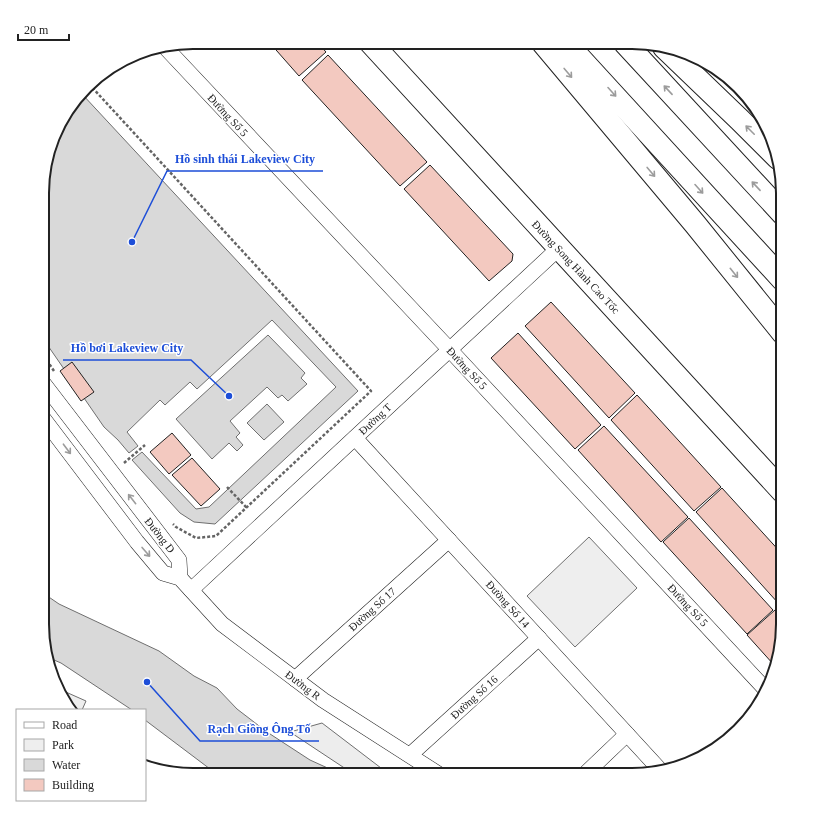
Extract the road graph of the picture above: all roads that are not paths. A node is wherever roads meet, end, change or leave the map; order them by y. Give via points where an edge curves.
1 (376, 49) edge
2 (547, 49) edge
3 (571, 49) edge
4 (631, 49) edge
5 (169, 51) edge
6 (671, 55) edge
7 (768, 148) edge
8 (776, 206) edge
9 (559, 248) junction
10 (776, 272) edge
11 (776, 324) edge
12 (450, 350) junction
13 (49, 403) edge
14 (49, 425) edge
15 (355, 438) junction
16 (776, 484) edge
17 (449, 540) junction
18 (180, 578) junction
19 (191, 590) junction
20 (539, 638) junction
21 (295, 679) junction
22 (762, 686) edge
23 (627, 734) junction
24 (410, 755) junction
25 (656, 766) edge
26 (430, 768) edge
27 (591, 768) edge

1 - 9 main road, Đường Song Hành Cao Tốc
2 -> 11 main road
3 -> 10 main road
8 -> 4 main road
5 - 12 street, Đường Số 5
7 -> 6 main road
9 - 12 street, Đường T
9 - 16 main road, Đường Song Hành Cao Tốc
12 - 15 street, Đường T
12 - 22 street, Đường Số 5
18 -> 13 street, Đường D via 179,560
14 -> 18 street, Đường D via 163,573
15 - 17 street, Đường Số 14
15 - 19 street, Đường T
17 - 20 street, Đường Số 14
17 - 21 street, Đường Số 17
18 - 19 street, Đường R
19 - 21 street, Đường R via 222,624
20 - 23 street, Đường Số 14
20 - 24 street, Đường Số 16
21 - 24 street, Đường R via 323,700
23 - 25 street, Đường Số 14
23 - 27 street
24 - 26 street, Đường R

